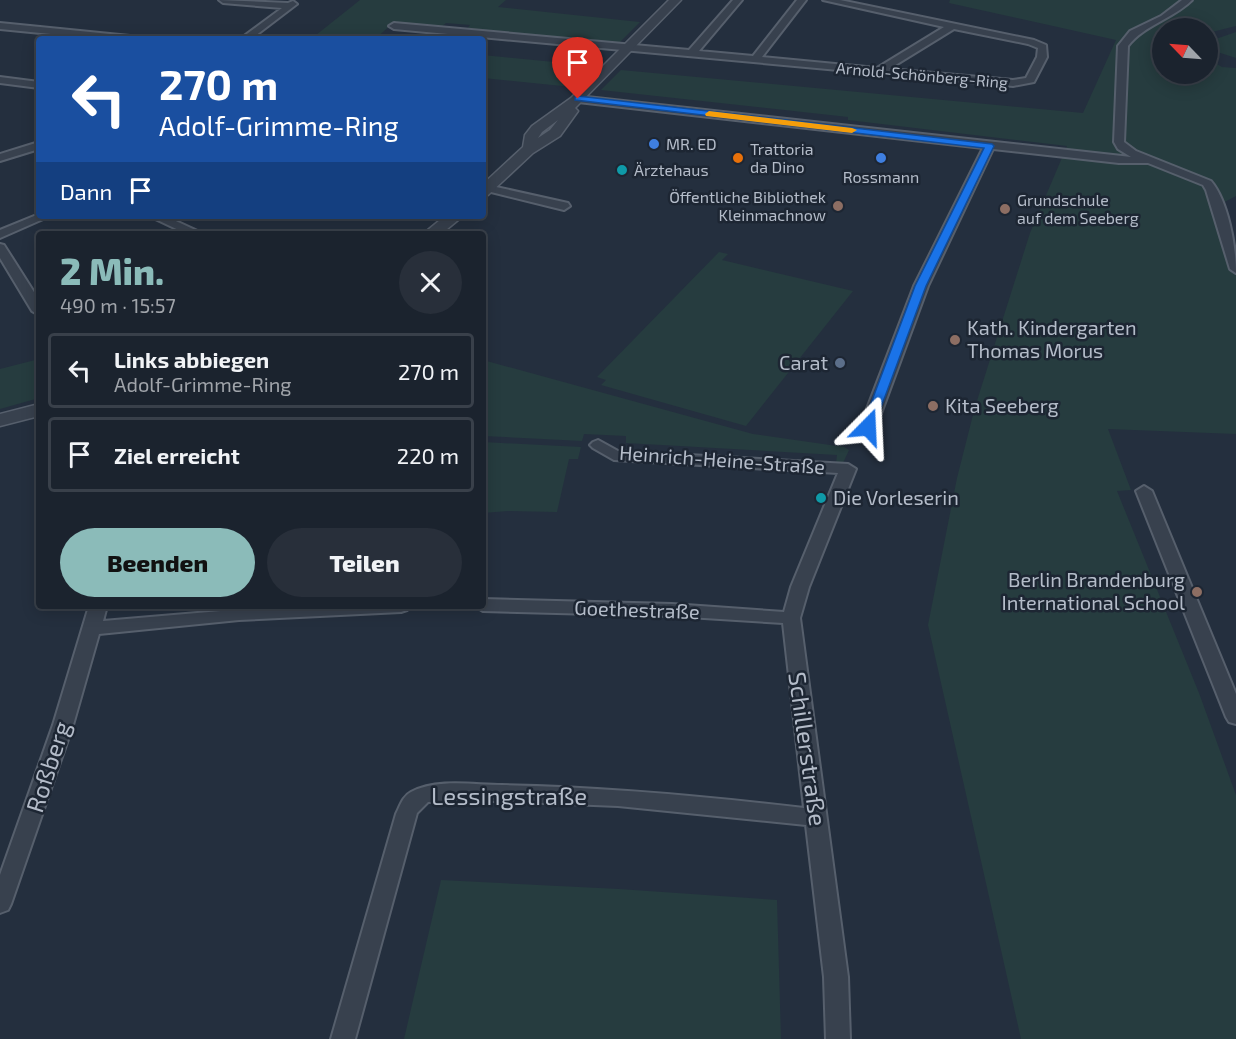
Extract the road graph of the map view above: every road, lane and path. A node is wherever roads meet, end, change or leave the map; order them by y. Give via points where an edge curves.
1 (223, 0) edge
2 (675, 0) edge
3 (738, 0) edge
4 (802, 0) edge
5 (827, 0) edge
6 (1188, 0) edge
7 (294, 3) edge
8 (0, 26) edge
9 (393, 26) dead end
10 (952, 26) junction
11 (100, 36) edge
12 (249, 36) edge
13 (628, 47) junction
14 (691, 54) junction
15 (755, 60) junction
16 (880, 70) junction
17 (0, 80) edge
18 (36, 85) edge
19 (577, 100) junction
20 (36, 146) edge
21 (989, 146) junction
22 (0, 158) edge
23 (1151, 160) junction
24 (486, 189) edge
25 (486, 190) edge
26 (564, 206) dead end
27 (37, 219) edge
28 (162, 219) edge
29 (451, 219) edge
30 (191, 231) edge
31 (435, 231) edge
32 (0, 234) edge
33 (0, 248) edge
34 (1236, 269) edge
35 (36, 306) edge
36 (36, 411) edge
37 (0, 420) edge
38 (868, 427) dead end
39 (598, 445) dead end
40 (848, 469) joint
41 (1144, 490) dead end
42 (486, 605) edge
43 (97, 609) edge
44 (341, 609) edge
45 (790, 618) junction
46 (93, 628) junction
47 (1236, 717) edge
48 (817, 818) junction
49 (0, 904) edge
50 (343, 1039) edge
51 (838, 1039) edge

1 - 7 street
2 - 13 street
3 - 14 street
4 - 15 street
5 - 10 street, Arnold-Schönberg-Ring
6 - 23 street via 1164,18 1133,33 1123,46 1119,142 1132,153
7 - 12 street
8 - 11 street
9 - 13 street, Arnold-Schönberg-Ring
10 - 16 street
10 - 16 street, Arnold-Schönberg-Ring via 1036,43 1043,47 1042,57 1030,80 1013,83
13 - 14 street, Arnold-Schönberg-Ring
13 - 19 street
14 - 15 street, Arnold-Schönberg-Ring
15 - 16 street, Arnold-Schönberg-Ring
17 - 18 street
19 - 21 street
19 - 24 street via 565,123 530,148
20 - 22 street
21 - 23 street
21 - 38 street via 921,286
23 - 34 street via 1208,183
25 - 26 street
27 - 32 street
28 - 30 street
29 - 31 street
33 - 35 street
36 - 37 street
39 - 40 street, Heinrich-Heine-Straße via 614,455
40 - 45 street, Schillerstraße
41 - 47 street
42 - 45 street, Goethestraße
43 - 46 street, Roßberg
44 - 46 street
45 - 48 street, Schillerstraße
46 - 49 street, Roßberg via 35,810
48 - 50 street, Lessingstraße via 560,794 421,796 406,814
48 - 51 street, Schillerstraße via 836,977

